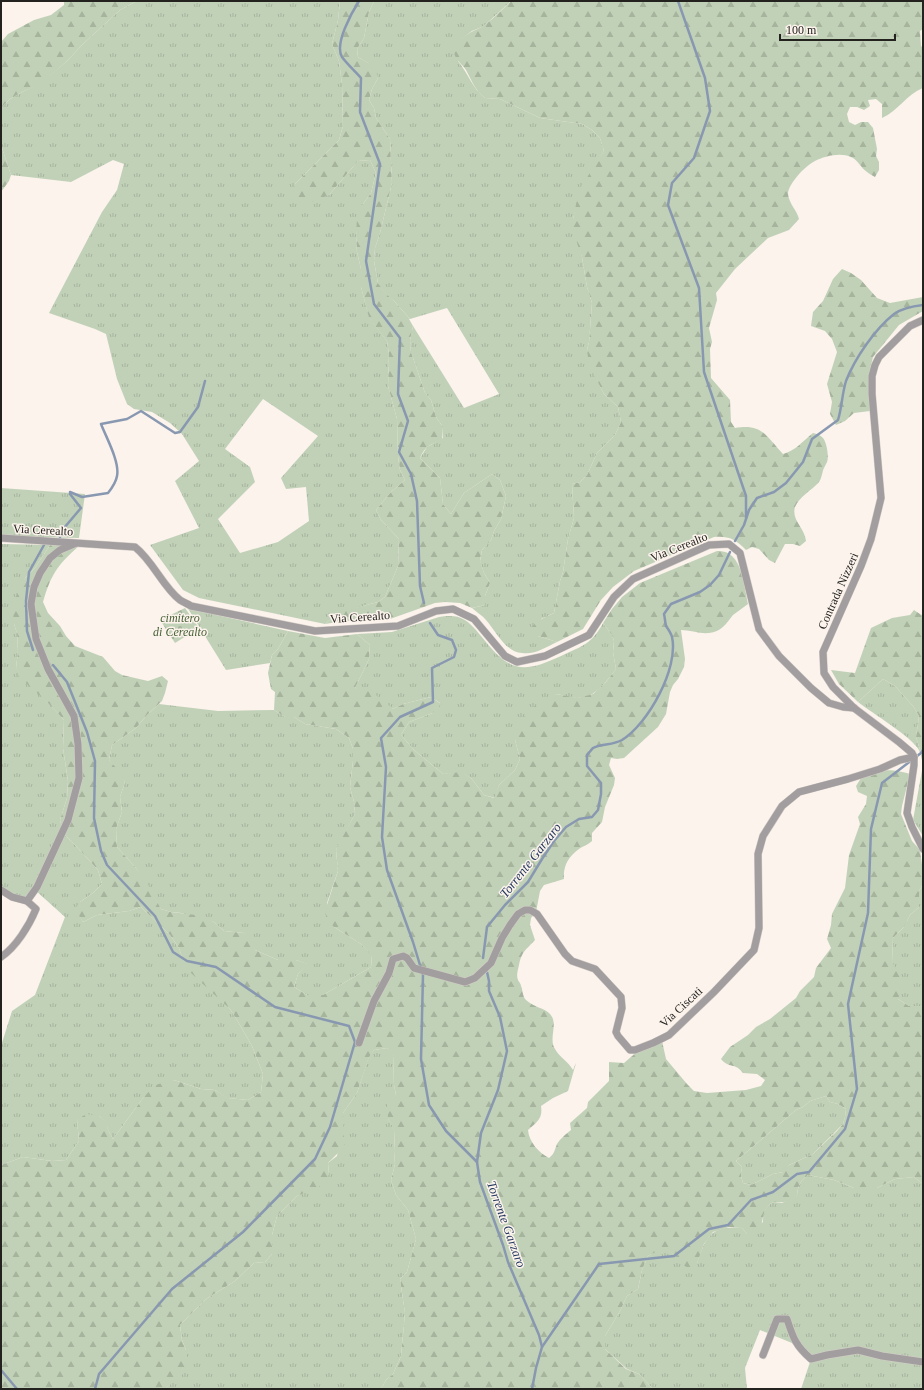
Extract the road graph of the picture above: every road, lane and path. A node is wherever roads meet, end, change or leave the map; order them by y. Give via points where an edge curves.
1 (923, 320) edge
2 (1, 538) edge
3 (77, 542) junction
4 (854, 708) junction
5 (913, 755) junction
6 (923, 848) edge
7 (1, 890) edge
8 (27, 901) junction
9 (1, 957) edge
10 (359, 1043) dead end
11 (763, 1355) dead end
12 (923, 1362) edge

1 - 4 street, Contrada Nizzeri via 910,326 879,357 872,376 880,506 861,566 823,652 824,673 833,687
2 - 3 street, Via Cerealto
3 - 4 street, Via Cerealto via 135,546 174,594 191,606 315,631 398,626 436,611 453,609 474,619 505,656 517,662 545,656 589,635 614,597 633,579 709,545 729,544 740,553 759,629 779,656 829,704
3 - 8 street via 50,558 34,587 31,604 36,639 48,669 74,716 79,778 68,820 37,887
4 - 5 street, Contrada Nizzeri
5 - 6 street via 914,765 907,813
5 - 10 street, Via Ciscati via 880,769 799,792 782,806 763,836 758,854 759,928 754,950 669,1035 630,1050 616,1032 622,997 595,969 572,961 537,914 525,910 510,924 482,973 465,982 414,968 403,956 393,959 389,973 374,1000
7 - 8 street via 12,897
8 - 9 street via 36,909 15,944
11 - 12 street via 777,1319 787,1319 793,1339 811,1359 858,1350

